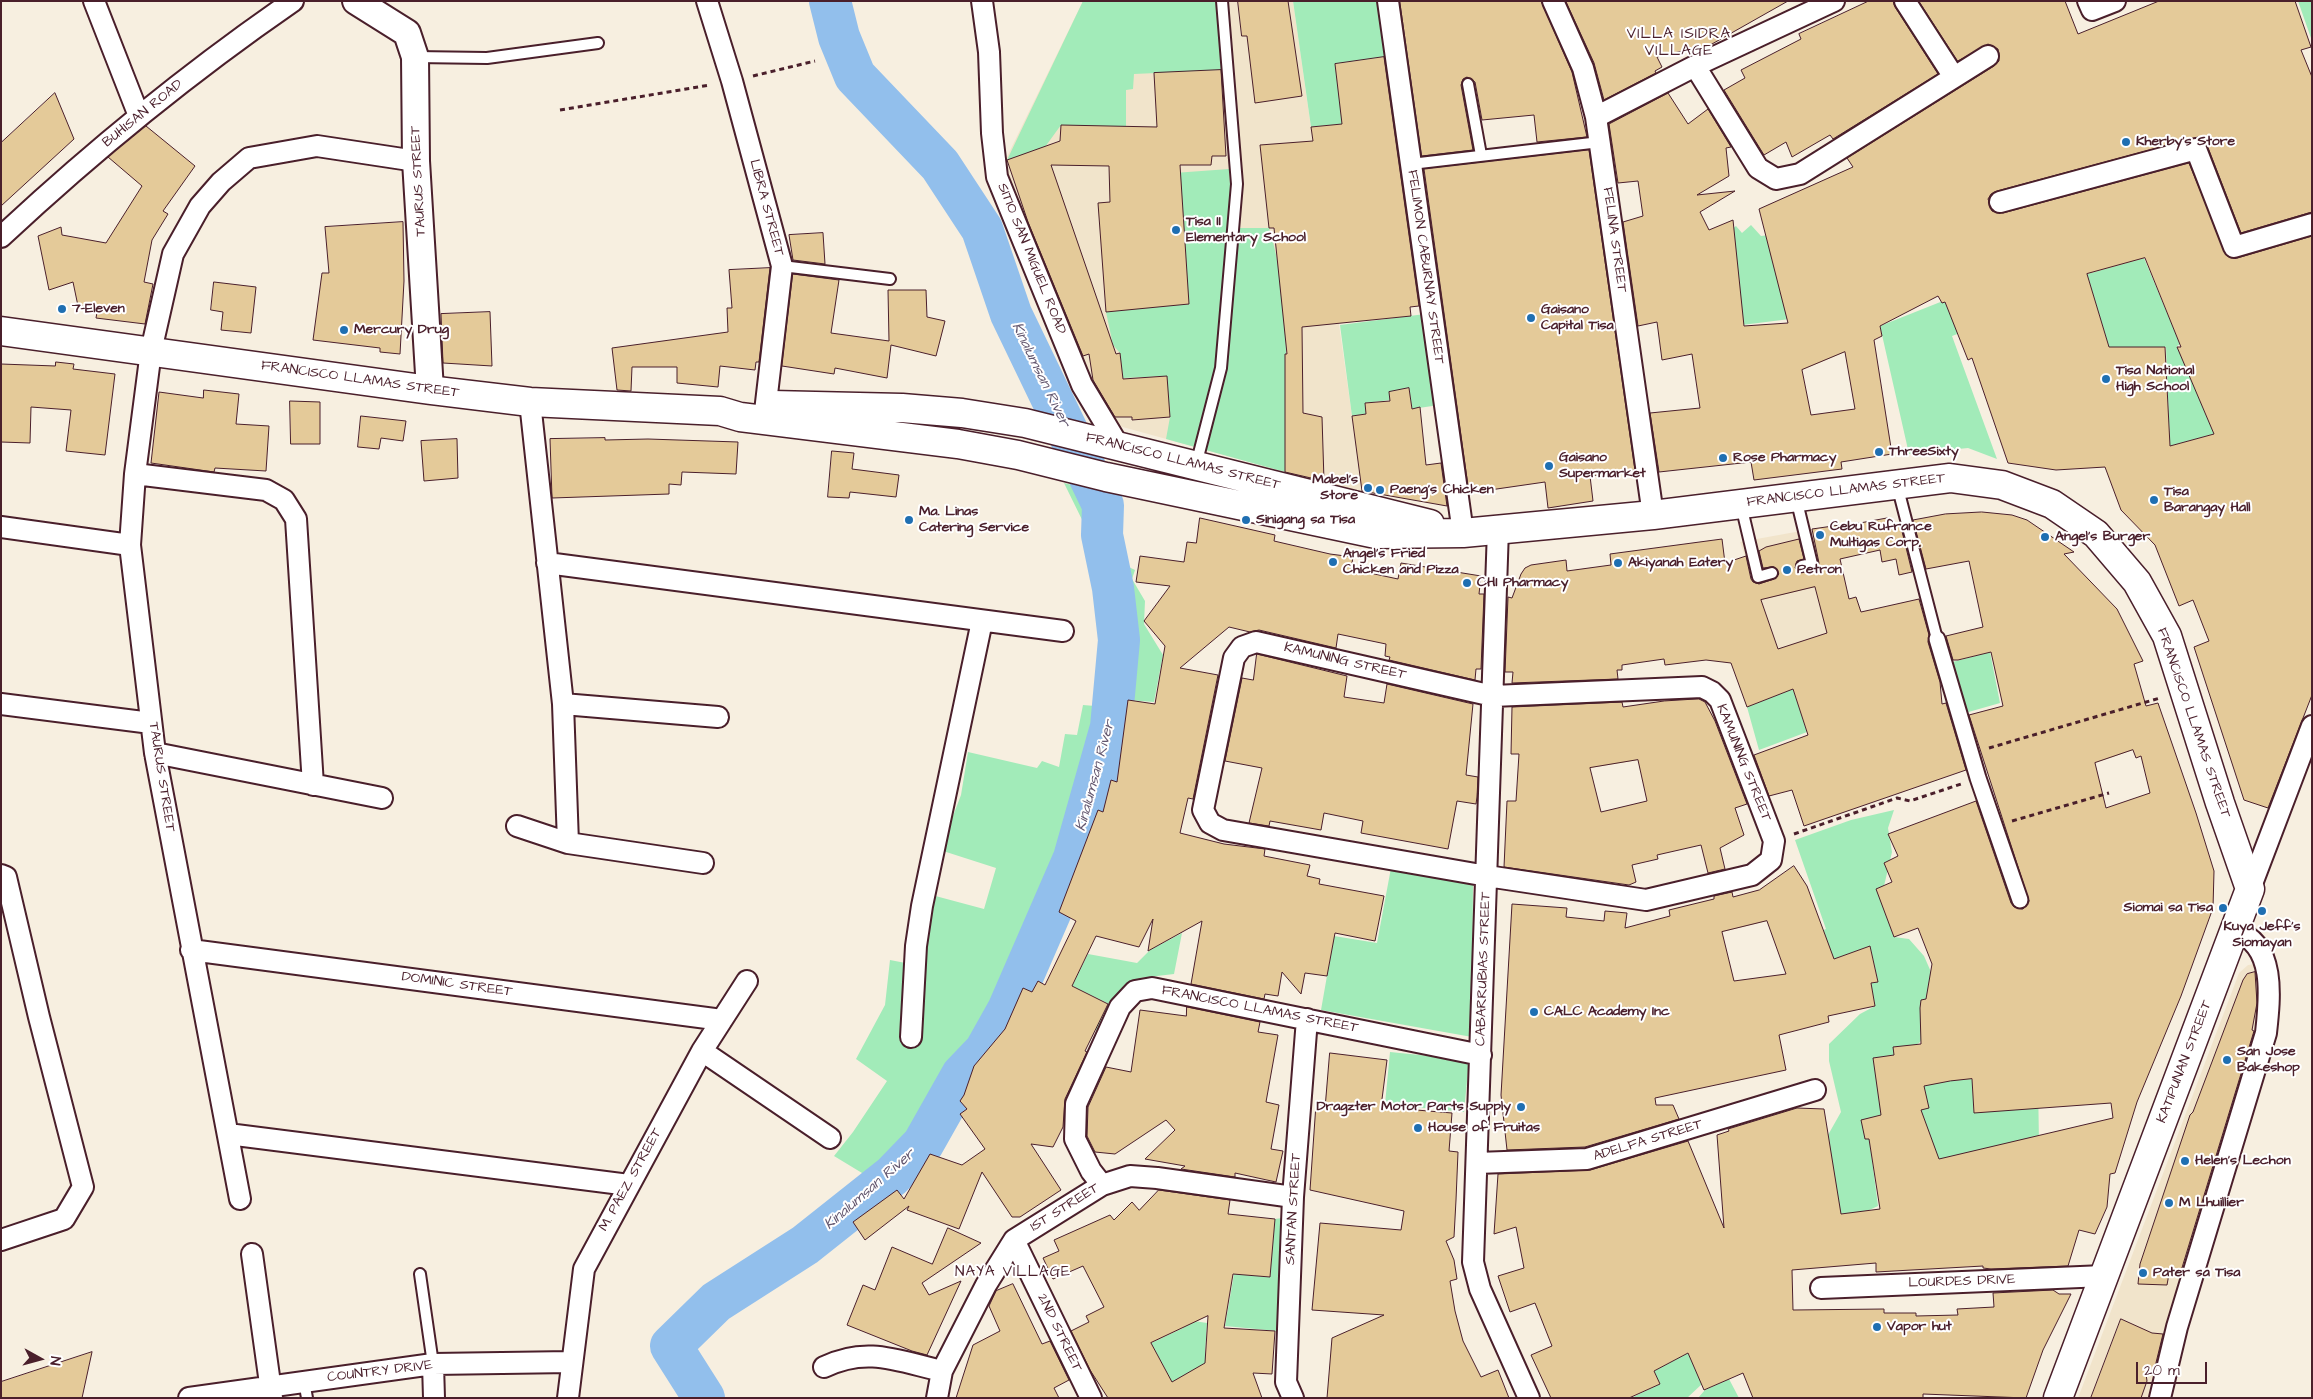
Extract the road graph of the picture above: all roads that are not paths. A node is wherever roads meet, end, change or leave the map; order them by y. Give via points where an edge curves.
1 (94, 1) edge
2 (293, 1) edge
3 (356, 1) edge
4 (707, 1) edge
5 (982, 1) edge
6 (1222, 1) edge
7 (1388, 1) edge
8 (1553, 1) edge
9 (1834, 1) edge
10 (1905, 1) edge
11 (2088, 1) edge
12 (2115, 1) edge
13 (598, 43) dead end
14 (1988, 56) dead end
15 (415, 57) junction
16 (1695, 66) junction
17 (1954, 77) junction
18 (1468, 84) dead end
19 (139, 116) junction
20 (1596, 118) junction
21 (1600, 142) junction
22 (1481, 155) junction
23 (416, 161) junction
24 (1411, 164) junction
25 (2000, 202) dead end
26 (2312, 224) edge
27 (1, 236) edge
28 (782, 266) junction
29 (890, 279) dead end
30 (1, 331) edge
31 (151, 351) junction
32 (430, 390) junction
33 (530, 402) junction
34 (765, 412) junction
35 (1111, 444) junction
36 (1196, 465) junction
37 (135, 474) junction
38 (1897, 484) junction
39 (1796, 497) junction
40 (1740, 504) junction
41 (1653, 515) junction
42 (1, 527) edge
43 (1498, 530) junction
44 (1463, 533) junction
45 (130, 544) junction
46 (547, 564) junction
47 (1802, 566) dead end
48 (1772, 573) dead end
49 (982, 621) junction
50 (1063, 631) dead end
51 (1937, 639) joint
52 (1493, 696) junction
53 (1, 704) edge
54 (563, 704) junction
55 (718, 716) dead end
56 (152, 723) junction
57 (2312, 726) edge
58 (155, 753) junction
59 (313, 785) junction
60 (382, 798) dead end
61 (517, 826) dead end
62 (568, 843) junction
63 (703, 863) dead end
64 (1, 876) edge
65 (1487, 876) junction
66 (2250, 888) junction
67 (2020, 900) dead end
68 (2235, 931) junction
69 (191, 950) junction
70 (748, 981) dead end
71 (1307, 1019) junction
72 (722, 1020) junction
73 (911, 1037) dead end
74 (702, 1051) junction
75 (1481, 1055) junction
76 (1815, 1090) dead end
77 (228, 1134) junction
78 (830, 1138) dead end
79 (1477, 1162) junction
80 (629, 1185) junction
81 (1102, 1185) junction
82 (1293, 1197) junction
83 (240, 1199) dead end
84 (1, 1240) edge
85 (1014, 1240) junction
86 (252, 1254) dead end
87 (420, 1274) dead end
88 (2104, 1276) junction
89 (1821, 1288) dead end
90 (571, 1362) junction
91 (433, 1364) junction
92 (824, 1367) dead end
93 (942, 1371) junction
94 (305, 1390) edge
95 (271, 1392) edge
96 (189, 1398) edge
97 (434, 1398) edge
98 (568, 1398) edge
99 (936, 1398) edge
100 (1091, 1398) edge
101 (1293, 1398) edge
102 (1529, 1398) edge
103 (2058, 1398) edge
104 (2160, 1398) edge

1 - 19 street
2 - 19 street, BUHISAN ROAD via 230,44
3 - 15 street, TAURUS STREET via 407,33
4 - 28 street, LIBRA STREET
5 - 35 street, SITIO SAN MIGUEL ROAD via 989,52 997,177 1082,385
6 - 36 lane via 1237,184 1221,368
7 - 24 street, FELIMON CABURNAY STREET
8 - 20 street, FELINA STREET via 1583,68
9 - 16 street
10 - 17 street
11 - 12 street via 2092,10
13 - 15 lane via 487,58
14 - 17 street
15 - 23 street, TAURUS STREET
16 - 17 street via 1758,168 1776,178 1800,174
16 - 20 street
18 - 22 lane
19 - 27 street, BUHISAN ROAD
20 - 21 street, FELINA STREET
21 - 22 lane
21 - 41 street, FELINA STREET
22 - 24 lane
23 - 31 street, TAURUS STREET via 317,146 249,158 200,206 173,254
23 - 32 street, TAURUS STREET
24 - 44 street, FELIMON CABURNAY STREET
25 - 26 street via 2196,149 2234,246
28 - 29 lane
28 - 34 street, LIBRA STREET
30 - 31 main road, FRANCISCO LLAMAS STREET
31 - 32 main road, FRANCISCO LLAMAS STREET
31 - 37 street, TAURUS STREET
32 - 33 main road, FRANCISCO LLAMAS STREET
33 - 34 main road, FRANCISCO LLAMAS STREET via 720,411 742,404
33 - 46 street
34 - 35 main road, FRANCISCO LLAMAS STREET via 902,408 962,413
34 - 44 main road, FRANCISCO LLAMAS STREET via 1018,455 1106,477 1376,534
35 - 36 main road, FRANCISCO LLAMAS STREET
36 - 44 main road, FRANCISCO LLAMAS STREET
37 - 45 street, TAURUS STREET
37 - 59 street via 266,490 284,500 296,519
38 - 39 main road, FRANCISCO LLAMAS STREET
38 - 51 lane
38 - 66 main road, FRANCISCO LLAMAS STREET via 1950,478 2002,485 2052,504 2096,534 2137,582 2166,636
39 - 40 main road, FRANCISCO LLAMAS STREET
39 - 47 lane via 1812,564
40 - 41 main road, FRANCISCO LLAMAS STREET
40 - 48 lane via 1758,577
41 - 43 main road, FRANCISCO LLAMAS STREET
42 - 45 street
43 - 44 main road, FRANCISCO LLAMAS STREET
43 - 52 street, CABARRUBIAS STREET
45 - 56 street, TAURUS STREET
46 - 49 street
46 - 54 street
49 - 50 street
49 - 73 street via 922,906 916,946
51 - 67 street via 1978,778
52 - 65 street, CABARRUBIAS STREET
52 - 65 street, KAMUNING STREET via 1702,687 1712,692 1720,700 1774,841 1771,860 1752,875 1646,900
52 - 65 street, KAMUNING STREET via 1256,642 1242,646 1234,658 1203,810 1210,823 1223,830
53 - 56 street
54 - 55 street
54 - 62 street
56 - 58 street, TAURUS STREET
57 - 66 street, KATIPUNAN STREET
58 - 59 street
58 - 69 street, TAURUS STREET
59 - 60 street
61 - 62 street
62 - 63 street
64 - 84 street via 6,877 83,1187 64,1218
65 - 75 street, CABARRUBIAS STREET
66 - 68 main road, KATIPUNAN STREET
68 - 88 main road, KATIPUNAN STREET
68 - 104 street via 2248,935 2265,956 2269,993 2266,1033 2176,1327
69 - 72 street, DOMINIC STREET
69 - 77 street, TAURUS STREET
70 - 72 street, M. PAEZ STREET
71 - 75 street, FRANCISCO LLAMAS STREET
71 - 81 street, FRANCISCO LLAMAS STREET via 1152,988 1135,991 1120,1007 1076,1104 1075,1139
71 - 82 street, SANTAN STREET
72 - 74 street, M. PAEZ STREET
74 - 78 street
74 - 80 street, M. PAEZ STREET
75 - 79 street, CABARRUBIAS STREET
76 - 79 street, ADELFA STREET via 1587,1159
77 - 80 street
77 - 83 street, TAURUS STREET
79 - 102 street, CABARRUBIAS STREET via 1474,1262 1480,1289
80 - 90 street, M. PAEZ STREET via 584,1269
81 - 82 street, 1ST STREET via 1130,1176
81 - 85 street, 1ST STREET
82 - 101 street, SANTAN STREET via 1286,1382
85 - 93 street, 1ST STREET via 986,1285
85 - 100 street, 2ND STREET
86 - 95 street
87 - 91 lane
88 - 89 street, LOURDES DRIVE
88 - 103 main road, KATIPUNAN STREET
90 - 91 street, COUNTRY DRIVE
90 - 98 street, M. PAEZ STREET
91 - 94 street, COUNTRY DRIVE
91 - 97 street
92 - 93 street via 863,1355 888,1357
93 - 99 street, 1ST STREET
94 - 95 street, COUNTRY DRIVE
95 - 96 street, COUNTRY DRIVE

